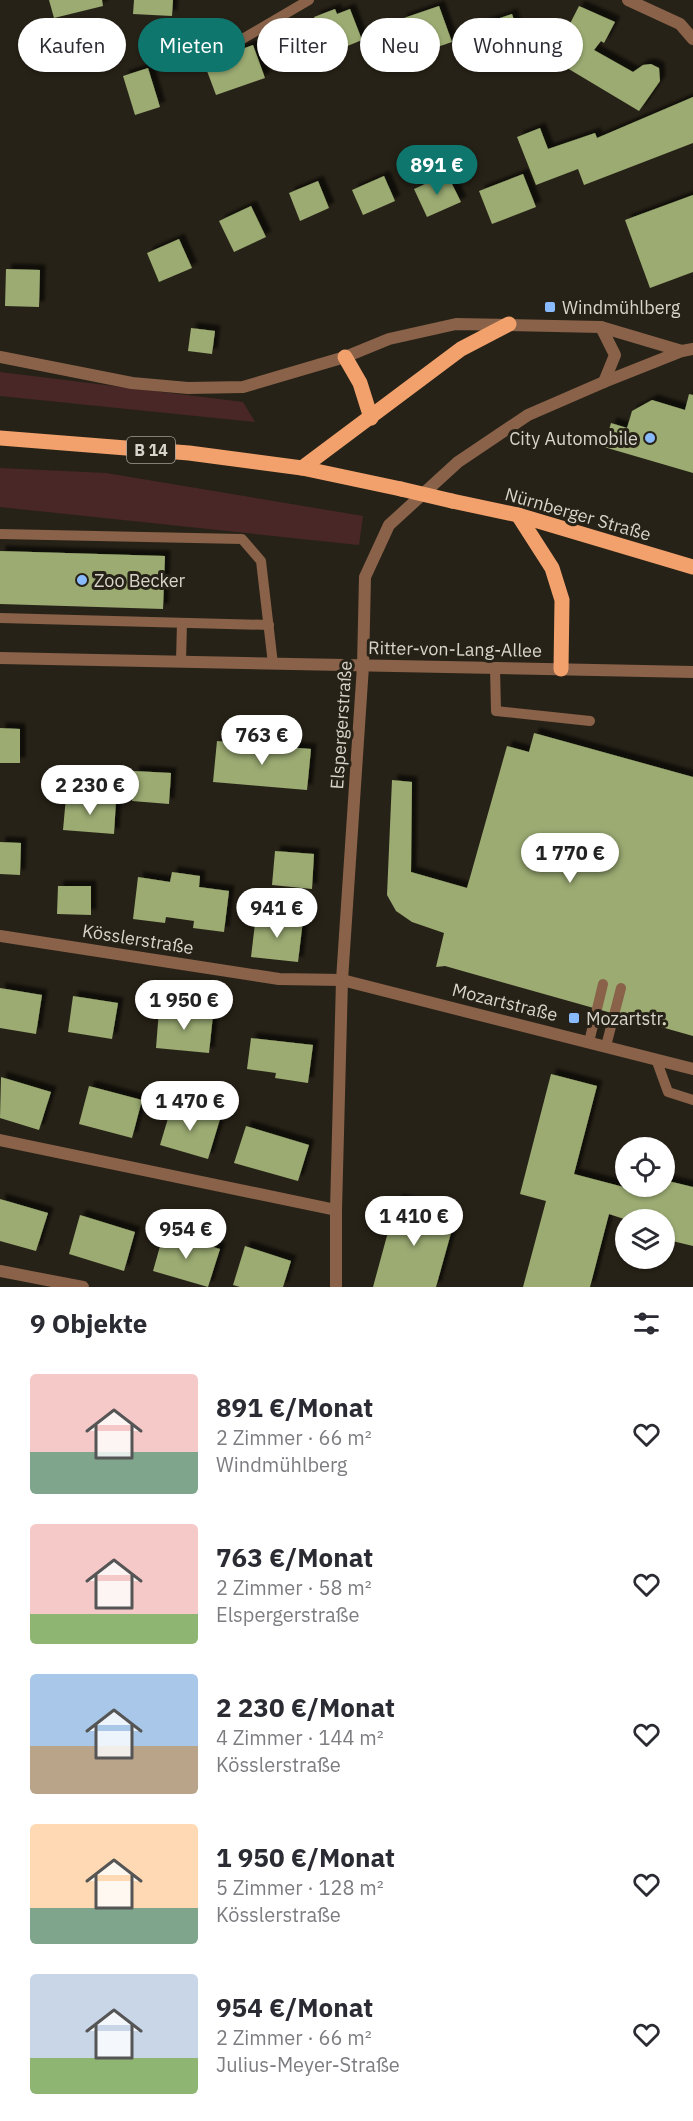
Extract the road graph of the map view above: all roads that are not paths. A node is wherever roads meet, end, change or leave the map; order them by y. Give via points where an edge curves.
1 (309, 0) edge
2 (628, 0) edge
3 (245, 37) edge
4 (693, 39) edge
5 (509, 324) junction
6 (601, 327) junction
7 (688, 350) edge
8 (0, 357) edge
9 (345, 357) junction
10 (604, 382) junction
11 (371, 418) junction
12 (0, 438) edge
13 (302, 468) junction
14 (518, 515) junction
15 (0, 534) edge
16 (693, 567) edge
17 (0, 618) edge
18 (182, 623) junction
19 (268, 625) junction
20 (0, 658) edge
21 (181, 661) junction
22 (273, 664) junction
23 (363, 666) junction
24 (495, 668) junction
25 (561, 669) junction
26 (693, 672) edge
27 (590, 721) dead end
28 (0, 936) edge
29 (342, 980) junction
30 (603, 984) dead end
31 (621, 988) dead end
32 (589, 1042) junction
33 (606, 1046) junction
34 (656, 1059) junction
35 (693, 1069) edge
36 (693, 1100) edge
37 (0, 1140) edge
38 (336, 1210) junction
39 (0, 1271) edge
40 (83, 1287) edge
41 (336, 1287) edge

1 - 3 lane
2 - 4 street via 680,24
5 - 6 street
5 - 9 street via 456,324 389,339
5 - 11 main road via 461,349
6 - 7 street
6 - 10 street via 615,355
7 - 10 street, Elspergerstraße
8 - 9 street via 132,382 188,388 243,387
9 - 11 main road via 360,383
10 - 23 street, Elspergerstraße via 528,415 458,462 389,525 365,577
11 - 13 main road
12 - 13 main road, B 14 via 189,453
13 - 14 main road, Nürnberger Straße / B 14, bridge
14 - 16 main road, Nürnberger Straße / B 14
14 - 25 main road via 552,568 562,600
15 - 19 lane via 242,539 261,561
17 - 18 lane
18 - 19 lane
18 - 21 lane
19 - 22 lane
20 - 21 street, Ritter-von-Lang-Allee
21 - 22 street, Ritter-von-Lang-Allee
22 - 23 street, Ritter-von-Lang-Allee
23 - 24 street, Ritter-von-Lang-Allee
23 - 29 street, Elspergerstraße
24 - 25 street, Ritter-von-Lang-Allee
24 - 27 lane via 496,711
25 - 26 street, Ritter-von-Lang-Allee
28 - 29 street, Kösslerstraße via 279,979
29 - 32 street, Mozartstraße
29 - 38 street, Elspergerstraße
30 - 32 lane
31 - 33 lane
32 - 33 street, Mozartstraße
33 - 34 street, Mozartstraße
34 - 35 street, Mozartstraße
34 - 36 lane via 668,1092
37 - 38 street
38 - 41 street, Elspergerstraße
39 - 40 street

